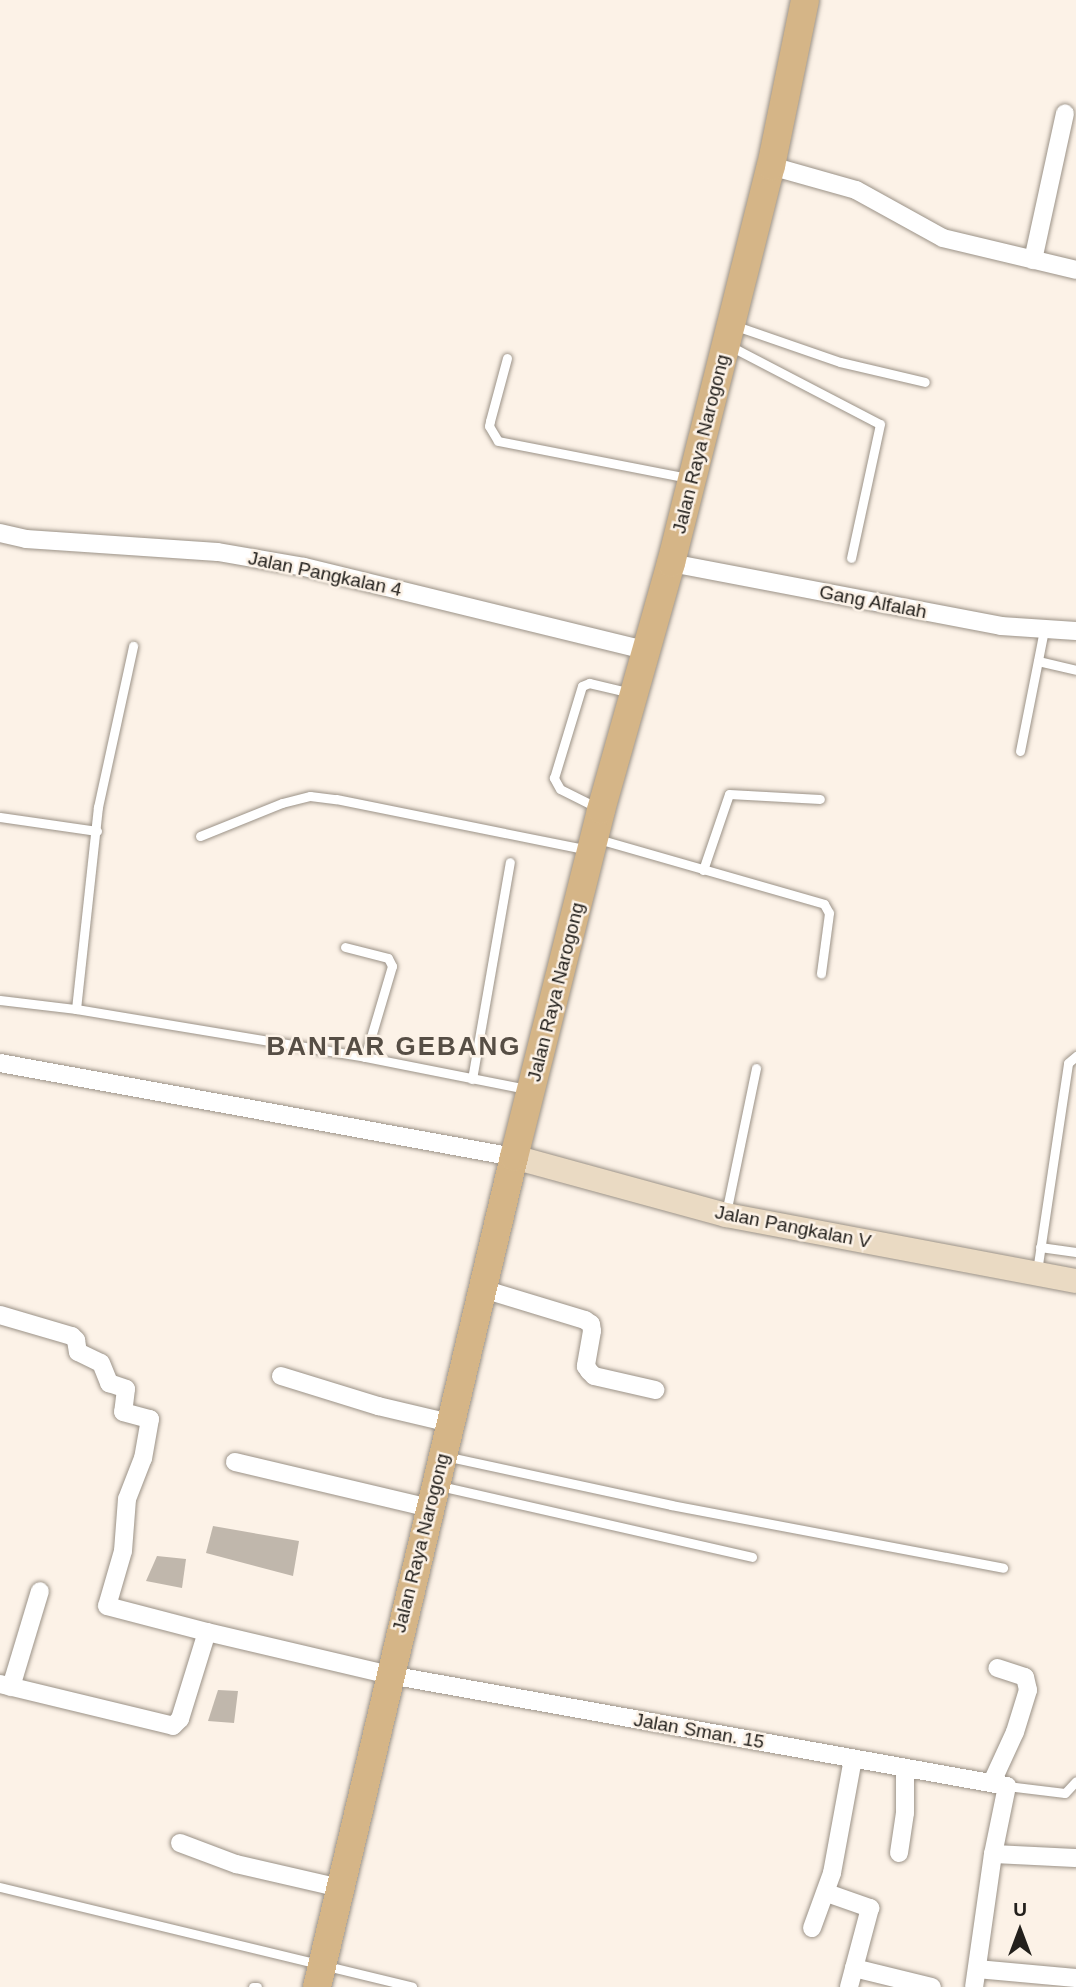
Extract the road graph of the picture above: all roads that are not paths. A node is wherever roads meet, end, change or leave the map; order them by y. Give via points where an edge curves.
1 (805, 0) edge
2 (1065, 113) dead end
3 (771, 166) junction
4 (1033, 260) junction
5 (1076, 270) edge
6 (728, 334) junction
7 (507, 358) dead end
8 (925, 382) dead end
9 (691, 479) junction
10 (0, 533) edge
11 (851, 558) dead end
12 (671, 563) junction
13 (1044, 630) junction
14 (1076, 631) edge
15 (133, 646) dead end
16 (644, 650) junction
17 (1038, 661) junction
18 (1076, 670) edge
19 (632, 694) junction
20 (1020, 751) dead end
21 (820, 799) dead end
22 (601, 810) junction
23 (0, 817) edge
24 (97, 831) junction
25 (200, 836) dead end
26 (593, 844) junction
27 (510, 862) dead end
28 (703, 870) junction
29 (345, 947) dead end
30 (821, 973) dead end
31 (0, 1000) edge
32 (76, 1009) junction
33 (1076, 1056) edge
34 (365, 1057) junction
35 (0, 1063) edge
36 (756, 1068) dead end
37 (472, 1079) junction
38 (531, 1090) junction
39 (514, 1157) junction
40 (726, 1215) junction
41 (1040, 1247) junction
42 (1076, 1252) edge
43 (1037, 1274) junction
44 (1076, 1281) edge
45 (483, 1289) junction
46 (0, 1315) edge
47 (281, 1376) dead end
48 (655, 1390) dead end
49 (450, 1423) junction
50 (442, 1456) junction
51 (235, 1462) dead end
52 (432, 1497) junction
53 (752, 1557) dead end
54 (1003, 1569) dead end
55 (40, 1591) dead end
56 (207, 1632) junction
57 (997, 1668) dead end
58 (390, 1675) junction
59 (6, 1685) edge
60 (853, 1759) junction
61 (905, 1768) junction
62 (1076, 1782) edge
63 (1000, 1784) junction
64 (180, 1843) dead end
65 (899, 1853) dead end
66 (993, 1854) junction
67 (1076, 1858) edge
68 (0, 1887) edge
69 (340, 1888) junction
70 (827, 1893) junction
71 (812, 1928) dead end
72 (855, 1968) junction
73 (977, 1969) junction
74 (319, 1977) edge
75 (1076, 1978) edge
76 (411, 1987) edge
77 (849, 1987) edge
78 (932, 1987) edge
79 (974, 1987) edge

1 - 3 main road, Jalan Raya Narogong
2 - 4 street
3 - 4 street via 856,190 943,238
3 - 6 main road, Jalan Raya Narogong
4 - 5 street
6 - 8 lane
6 - 9 main road, Jalan Raya Narogong
6 - 11 lane via 880,424
7 - 9 lane via 489,426 498,441
9 - 12 main road, Jalan Raya Narogong
10 - 16 street, Jalan Pangkalan 4 via 26,539 218,552 304,567
12 - 13 street, Gang Alfalah via 1001,626
12 - 16 main road, Jalan Raya Narogong
13 - 14 street, Gang Alfalah
13 - 17 lane
15 - 24 lane via 98,807
16 - 19 main road, Jalan Raya Narogong
17 - 18 lane
17 - 20 lane
19 - 22 main road, Jalan Raya Narogong
19 - 22 lane via 589,683 582,686 554,778 560,789
21 - 28 lane via 729,794
22 - 26 main road, Jalan Raya Narogong
23 - 24 lane
24 - 32 lane
25 - 26 lane via 310,796
26 - 28 lane
26 - 38 main road, Jalan Raya Narogong
27 - 37 lane
28 - 30 lane via 824,904 829,913
29 - 34 lane via 388,958 392,966
31 - 32 lane
32 - 34 lane
33 - 41 lane via 1068,1063
34 - 37 lane
35 - 39 street
36 - 40 lane
37 - 38 lane
38 - 39 main road, Jalan Raya Narogong
39 - 40 street, Jalan Pangkalan V
39 - 45 main road, Jalan Raya Narogong
40 - 43 street, Jalan Pangkalan V
41 - 42 lane
41 - 43 lane
43 - 44 street, Jalan Pangkalan V
45 - 48 street via 585,1320 592,1331 589,1371
45 - 49 main road, Jalan Raya Narogong
46 - 56 street, Jalan Sman. 15 via 72,1336 78,1352 101,1363 109,1383 127,1389 123,1412 150,1419 143,1458 127,1499 123,1551 107,1606
47 - 49 street
49 - 50 main road, Jalan Raya Narogong
50 - 52 main road, Jalan Raya Narogong
50 - 54 lane
51 - 52 street
52 - 53 lane
52 - 58 main road, Jalan Raya Narogong
55 - 59 street
56 - 58 street, Jalan Sman. 15
56 - 59 street via 180,1720 173,1726
57 - 63 street via 1025,1677 1028,1690
58 - 60 street, Jalan Sman. 15
58 - 69 main road, Jalan Raya Narogong
60 - 61 street, Jalan Sman. 15
60 - 70 street
61 - 63 street, Jalan Sman. 15
61 - 65 street
62 - 63 lane via 1065,1793
63 - 66 street
64 - 69 street via 236,1864
66 - 67 street
66 - 73 street
68 - 74 lane
69 - 74 main road, Jalan Raya Narogong
70 - 71 street
70 - 72 street via 870,1908
72 - 77 street
72 - 78 street
73 - 75 street
73 - 79 street
74 - 76 lane

